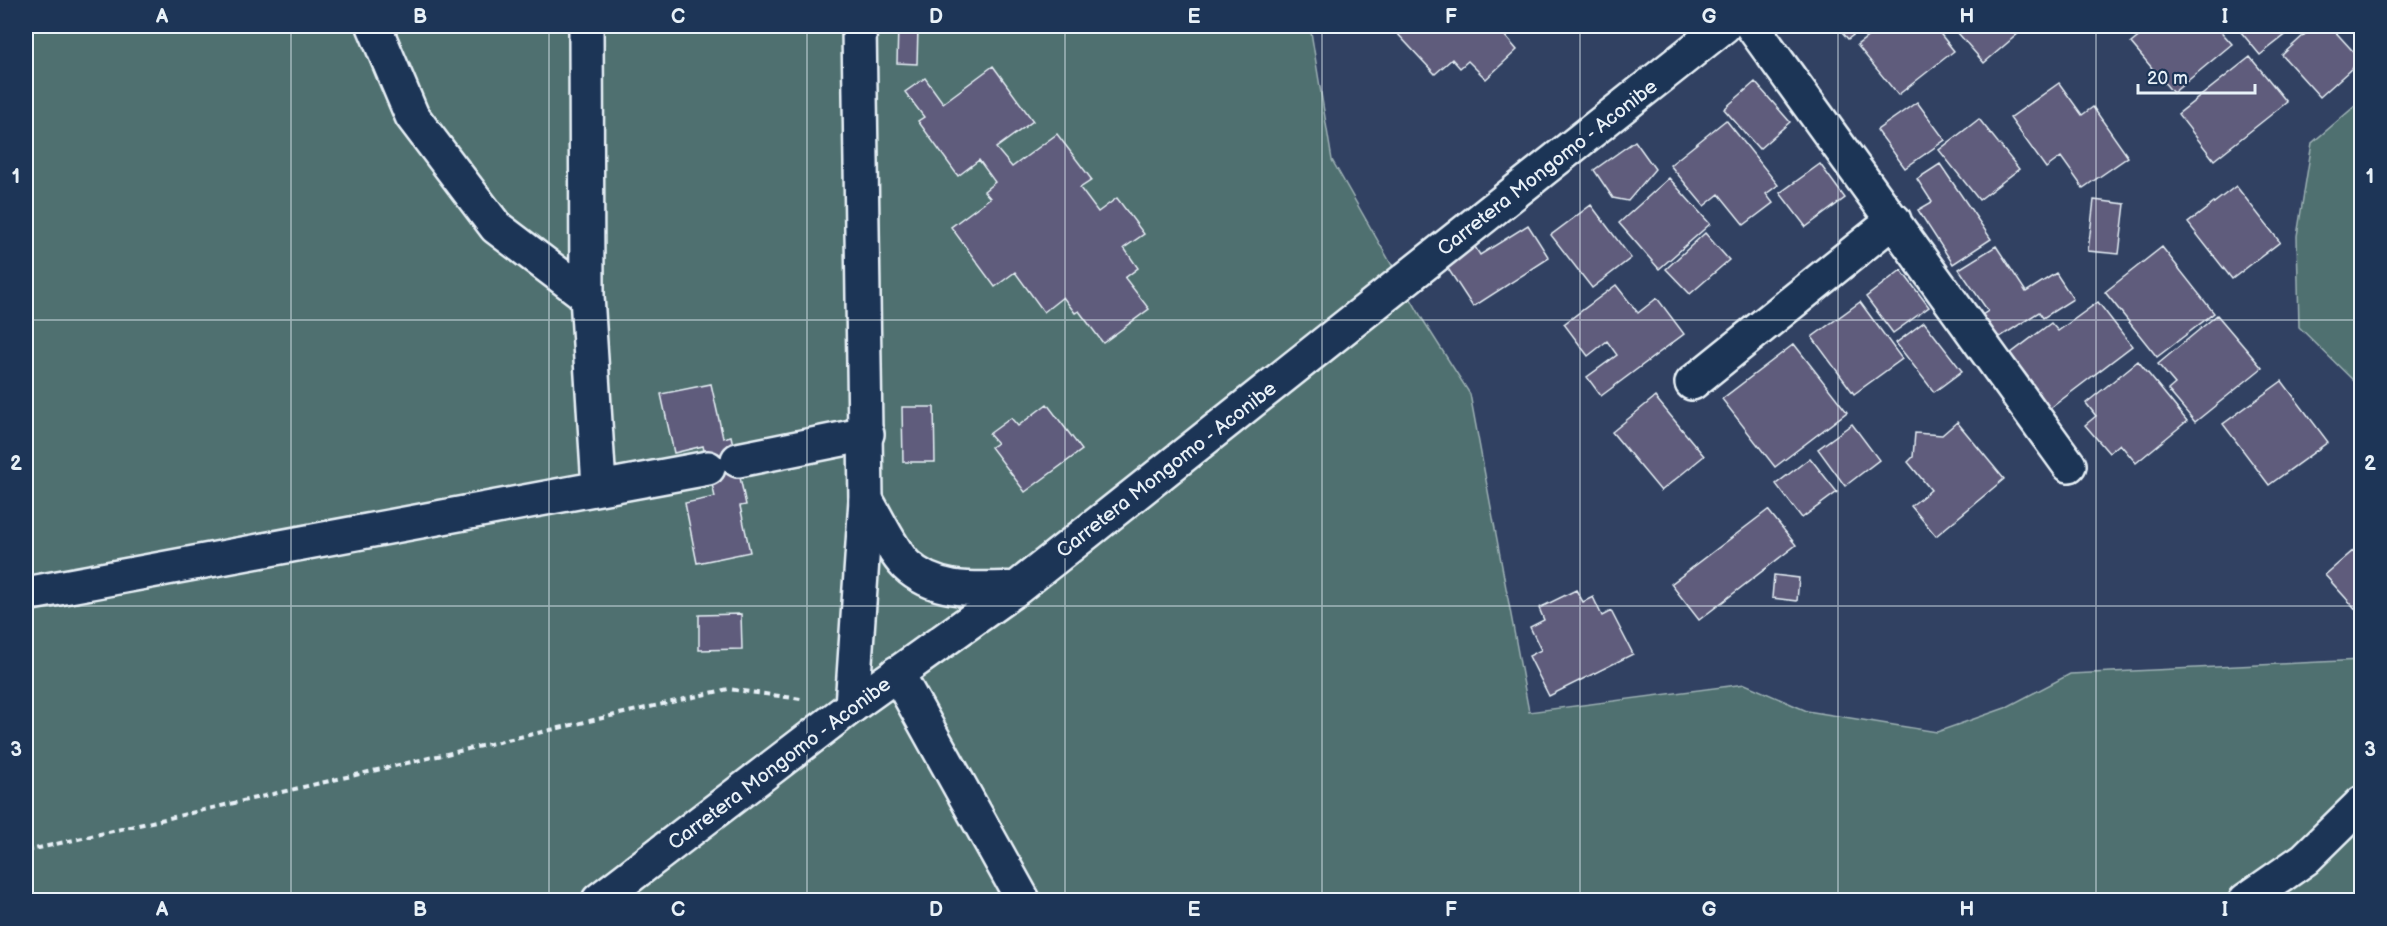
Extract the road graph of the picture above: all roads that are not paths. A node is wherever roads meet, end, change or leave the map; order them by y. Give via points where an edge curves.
1 (374, 26) edge
2 (586, 26) edge
3 (859, 26) edge
4 (1724, 26) edge
5 (1752, 26) edge
6 (1894, 220) junction
7 (587, 296) junction
8 (1692, 383) dead end
9 (867, 434) junction
10 (2069, 465) dead end
11 (599, 486) junction
12 (866, 501) junction
13 (1017, 588) junction
14 (26, 594) edge
15 (897, 673) junction
16 (852, 706) junction
17 (2361, 803) edge
18 (599, 900) edge
19 (1023, 900) edge
20 (2246, 900) edge

1 - 7 street via 412,116 496,227
2 - 7 street
3 - 9 street
4 - 13 street, Carretera Mongomo - Aconibe
5 - 6 street
6 - 8 street
6 - 10 street
7 - 11 street
9 - 11 street
9 - 12 street
11 - 14 street
12 - 13 street via 905,564 933,583 969,590
12 - 16 street
13 - 15 street, Carretera Mongomo - Aconibe
15 - 16 street, Carretera Mongomo - Aconibe
15 - 19 street
16 - 18 street, Carretera Mongomo - Aconibe
17 - 20 street via 2305,859

